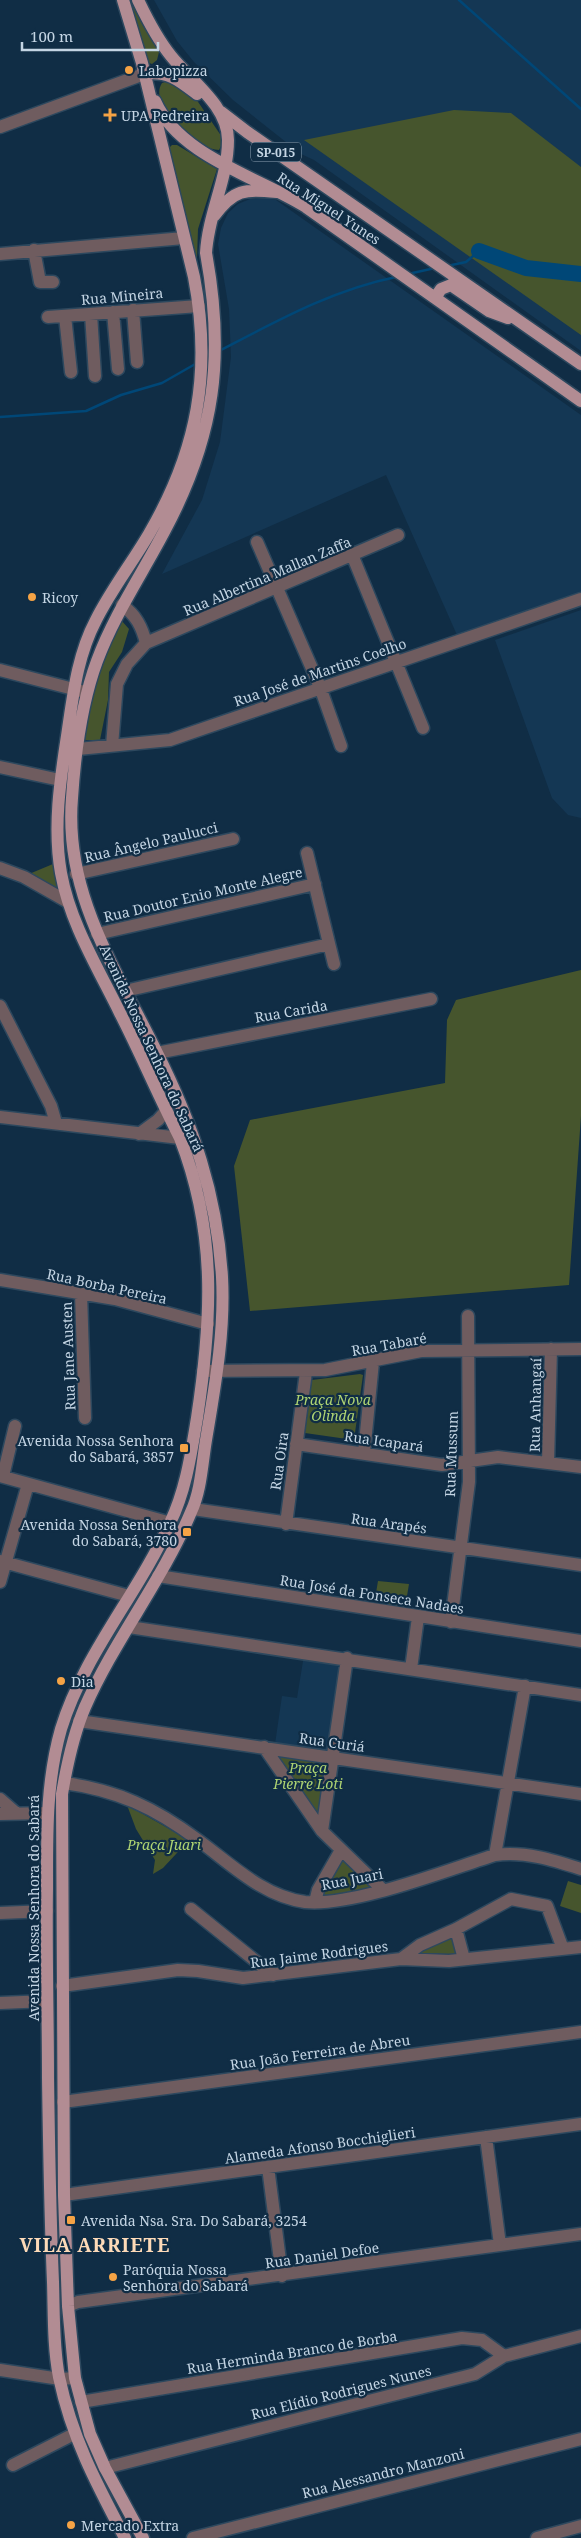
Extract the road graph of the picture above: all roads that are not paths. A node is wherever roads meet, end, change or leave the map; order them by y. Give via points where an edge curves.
1 (123, 0) edge
2 (138, 0) edge
3 (144, 74) junction
4 (220, 111) junction
5 (0, 127) edge
6 (226, 164) junction
7 (283, 193) junction
8 (210, 222) junction
9 (184, 238) junction
10 (34, 250) junction
11 (0, 254) edge
12 (53, 282) dead end
13 (435, 298) junction
14 (199, 306) junction
15 (133, 310) junction
16 (113, 312) junction
17 (91, 314) junction
18 (65, 316) junction
19 (48, 317) dead end
20 (525, 324) junction
21 (137, 362) dead end
22 (581, 364) edge
23 (118, 369) dead end
24 (71, 372) dead end
25 (95, 376) dead end
26 (581, 400) edge
27 (398, 536) dead end
28 (257, 542) dead end
29 (353, 557) junction
30 (278, 587) junction
31 (581, 599) edge
32 (122, 605) junction
33 (146, 644) junction
34 (396, 662) junction
35 (0, 670) edge
36 (320, 687) junction
37 (74, 688) junction
38 (87, 693) junction
39 (423, 728) dead end
40 (112, 746) junction
41 (341, 746) dead end
42 (71, 750) junction
43 (0, 768) edge
44 (60, 780) junction
45 (233, 839) dead end
46 (307, 853) dead end
47 (0, 868) edge
48 (76, 874) junction
49 (315, 884) junction
50 (68, 902) junction
51 (98, 934) junction
52 (329, 944) junction
53 (334, 964) dead end
54 (125, 991) junction
55 (431, 999) dead end
56 (0, 1006) edge
57 (3, 1018) edge
58 (157, 1053) junction
59 (166, 1111) junction
60 (0, 1117) edge
61 (56, 1123) junction
62 (139, 1134) junction
63 (180, 1138) junction
64 (0, 1280) edge
65 (81, 1293) junction
66 (468, 1316) dead end
67 (208, 1324) junction
68 (551, 1349) junction
69 (581, 1349) edge
70 (467, 1350) junction
71 (373, 1362) junction
72 (203, 1370) junction
73 (217, 1370) junction
74 (306, 1372) junction
75 (85, 1418) dead end
76 (15, 1426) dead end
77 (296, 1444) junction
78 (364, 1453) junction
79 (468, 1461) junction
80 (548, 1462) junction
81 (581, 1467) edge
82 (1, 1476) edge
83 (28, 1484) junction
84 (193, 1509) junction
85 (171, 1523) junction
86 (286, 1524) junction
87 (459, 1547) junction
88 (3, 1561) edge
89 (581, 1565) edge
90 (158, 1576) junction
91 (0, 1582) edge
92 (129, 1596) junction
93 (418, 1617) junction
94 (451, 1622) junction
95 (129, 1627) junction
96 (581, 1641) edge
97 (347, 1658) junction
98 (412, 1668) junction
99 (525, 1686) junction
100 (581, 1695) edge
101 (79, 1721) junction
102 (264, 1747) junction
103 (334, 1757) junction
104 (64, 1783) junction
105 (509, 1783) junction
106 (581, 1794) edge
107 (0, 1799) edge
108 (16, 1813) junction
109 (47, 1813) junction
110 (0, 1814) edge
111 (322, 1831) junction
112 (341, 1850) junction
113 (496, 1855) junction
114 (581, 1869) edge
115 (61, 1874) junction
116 (47, 1875) junction
117 (383, 1890) junction
118 (315, 1902) junction
119 (191, 1909) dead end
120 (46, 1911) junction
121 (0, 1913) edge
122 (456, 1929) junction
123 (581, 1947) edge
124 (563, 1949) junction
125 (401, 1959) junction
126 (464, 1959) junction
127 (273, 1975) junction
128 (62, 1986) junction
129 (47, 2002) junction
130 (0, 2004) edge
131 (581, 2032) edge
132 (63, 2102) junction
133 (581, 2124) edge
134 (486, 2137) junction
135 (49, 2144) junction
136 (63, 2144) junction
137 (268, 2168) junction
138 (64, 2195) junction
139 (581, 2234) edge
140 (500, 2246) junction
141 (282, 2276) junction
142 (68, 2306) junction
143 (581, 2336) edge
144 (504, 2356) junction
145 (0, 2370) edge
146 (75, 2378) junction
147 (60, 2379) junction
148 (81, 2402) junction
149 (74, 2434) junction
150 (581, 2439) edge
151 (12, 2465) dead end
152 (105, 2468) junction
153 (581, 2526) edge
154 (125, 2538) edge
155 (143, 2538) edge
156 (193, 2538) edge
157 (537, 2538) edge

1 - 3 main road
2 - 4 main road via 163,45
3 - 4 main road, Rua Miguel Yunes / SP-015 via 156,72 175,77
3 - 5 street
3 - 6 main road, Rua Miguel Yunes / SP-015 via 160,111 178,134 194,147
3 - 9 main road, Avenida Nossa Senhora do Sabará
4 - 6 main road, Avenida Nossa Senhora do Sabará via 228,140
4 - 20 main road, Rua Miguel Yunes / SP-015
6 - 7 main road, Rua Miguel Yunes / SP-015
6 - 8 main road, Avenida Nossa Senhora do Sabará
7 - 8 main road via 234,194
7 - 13 main road, Rua Miguel Yunes / SP-015
8 - 32 main road, Avenida Nossa Senhora do Sabará via 206,253 216,340 212,400 206,430 184,492
9 - 10 street
9 - 14 main road, Avenida Nossa Senhora do Sabará
10 - 11 street
10 - 12 street via 40,282
13 - 20 main road via 441,289 451,285 489,311
13 - 26 main road, Rua Miguel Yunes / SP-015
14 - 15 street, Rua Mineira
14 - 37 main road, Avenida Nossa Senhora do Sabará via 203,353 200,387 186,450 165,504 95,620
15 - 16 street, Rua Mineira
15 - 21 street
16 - 17 street, Rua Mineira
16 - 23 street
17 - 18 street, Rua Mineira
17 - 25 street
18 - 19 street, Rua Mineira
18 - 24 street
20 - 22 main road, Rua Miguel Yunes / SP-015
27 - 29 street, Rua Albertina Mallan Zaffa
28 - 30 street
29 - 30 street, Rua Albertina Mallan Zaffa
29 - 34 street
30 - 33 street, Rua Albertina Mallan Zaffa
30 - 36 street
31 - 34 street, Rua José de Martins Coelho
32 - 33 street via 141,624
32 - 38 main road, Avenida Nossa Senhora do Sabará via 98,657
33 - 40 street via 126,664 116,684
34 - 36 street, Rua José de Martins Coelho
34 - 39 street
35 - 37 street
36 - 40 street, Rua José de Martins Coelho via 170,740
36 - 41 street
37 - 38 street
37 - 42 main road, Avenida Nossa Senhora do Sabará
38 - 42 main road, Avenida Nossa Senhora do Sabará
40 - 42 street, Rua José de Martins Coelho
42 - 44 main road, Avenida Nossa Senhora do Sabará
42 - 48 main road, Avenida Nossa Senhora do Sabará via 71,819
43 - 44 street
44 - 50 main road, Avenida Nossa Senhora do Sabará via 57,839
45 - 48 street, Rua Ângelo Paulucci
46 - 49 street
47 - 50 street via 24,877
48 - 51 main road, Avenida Nossa Senhora do Sabará
49 - 51 street, Rua Doutor Enio Monte Alegre
49 - 52 street
50 - 59 main road, Avenida Nossa Senhora do Sabará
51 - 54 main road, Avenida Nossa Senhora do Sabará
52 - 53 street
52 - 54 street
54 - 58 main road, Avenida Nossa Senhora do Sabará
55 - 58 street, Rua Carida
56 - 57 street
57 - 61 street via 51,1106
58 - 73 main road, Avenida Nossa Senhora do Sabará via 204,1163 212,1196 222,1279 223,1322
59 - 62 street
59 - 63 main road, Avenida Nossa Senhora do Sabará
60 - 61 street
61 - 62 street
62 - 63 street
63 - 67 main road, Avenida Nossa Senhora do Sabará via 198,1192 205,1236 209,1279
64 - 65 street, Rua Borba Pereira
65 - 67 street, Rua Borba Pereira
65 - 75 street, Rua Jane Austen
66 - 70 street, Rua Mussum
67 - 72 main road, Avenida Nossa Senhora do Sabará
68 - 69 street, Rua Tabaré
68 - 70 street, Rua Tabaré
68 - 80 street, Rua Anhangaí
70 - 71 street, Rua Tabaré via 421,1351
70 - 79 street, Rua Mussum
71 - 74 street, Rua Tabaré
71 - 78 street
72 - 73 street, Rua Tabaré
72 - 85 main road, Avenida Nossa Senhora do Sabará via 189,1469
73 - 74 street, Rua Tabaré
73 - 84 main road, Avenida Nossa Senhora do Sabará
74 - 77 street, Rua Oira
76 - 82 street
77 - 78 street, Rua Icapará
77 - 86 street, Rua Oira
78 - 79 street, Rua Icapará via 442,1465
79 - 80 street, Rua Icapará via 498,1457
79 - 87 street, Rua Mussum
80 - 81 street, Rua Icapará
82 - 83 street
83 - 85 street
83 - 88 street
84 - 86 street, Rua Arapés
84 - 90 main road, Avenida Nossa Senhora do Sabará
85 - 92 main road, Avenida Nossa Senhora do Sabará
86 - 87 street, Rua Arapés
87 - 89 street, Rua Arapés
87 - 94 street, Rua Mussum
88 - 91 street
88 - 92 street
90 - 93 street, Rua José da Fonseca Nadaes
90 - 95 main road, Avenida Nossa Senhora do Sabará
92 - 109 main road, Avenida Nossa Senhora do Sabará via 101,1642 65,1719 53,1765
93 - 94 street, Rua José da Fonseca Nadaes
93 - 98 street
94 - 96 street, Rua José da Fonseca Nadaes
95 - 97 street
95 - 101 main road, Avenida Nossa Senhora do Sabará
97 - 98 street
97 - 103 street
98 - 99 street
99 - 100 street
99 - 105 street
101 - 102 street, Rua Curiá
101 - 104 main road, Avenida Nossa Senhora do Sabará
102 - 103 street, Rua Curiá
102 - 111 street
103 - 105 street, Rua Curiá
103 - 111 street
104 - 115 main road, Avenida Nossa Senhora do Sabará
104 - 118 street, Rua Juari via 107,1790 128,1798 196,1838 271,1892
105 - 106 street, Rua Curiá
105 - 113 street
107 - 108 street
108 - 109 street
108 - 110 street
109 - 116 main road, Avenida Nossa Senhora do Sabará
111 - 112 street
112 - 117 street
112 - 118 street via 318,1890
113 - 114 street, Rua Juari via 526,1854
113 - 117 street, Rua Juari
115 - 116 main road
115 - 128 main road, Avenida Nossa Senhora do Sabará
116 - 120 main road, Avenida Nossa Senhora do Sabará
117 - 118 street, Rua Juari
119 - 127 street
120 - 121 street
120 - 129 main road, Avenida Nossa Senhora do Sabará
122 - 124 street via 506,1902 518,1899 547,1906
122 - 125 street via 420,1945
122 - 126 street
123 - 124 street, Rua Jaime Rodrigues
124 - 126 street, Rua Jaime Rodrigues
125 - 126 street, Rua Jaime Rodrigues
125 - 127 street, Rua Jaime Rodrigues
127 - 128 street, Rua Jaime Rodrigues via 234,1978 188,1970
128 - 132 main road, Avenida Nossa Senhora do Sabará
129 - 130 street
129 - 135 main road, Avenida Nossa Senhora do Sabará
131 - 132 street, Rua João Ferreira de Abreu
132 - 136 main road, Avenida Nossa Senhora do Sabará
133 - 134 street, Alameda Afonso Bocchiglieri
134 - 137 street, Alameda Afonso Bocchiglieri
134 - 140 street
135 - 136 main road
135 - 147 main road, Avenida Nossa Senhora do Sabará via 56,2363
136 - 138 main road, Avenida Nossa Senhora do Sabará
137 - 138 street, Alameda Afonso Bocchiglieri
137 - 141 street
138 - 142 main road, Avenida Nossa Senhora do Sabará
139 - 140 street, Rua Daniel Defoe
140 - 141 street, Rua Daniel Defoe
141 - 142 street, Rua Daniel Defoe via 78,2302
142 - 146 main road, Avenida Nossa Senhora do Sabará
143 - 144 street, Rua Elídio Rodrigues Nunes
144 - 148 street, Rua Herminda Branco de Borba via 482,2340 462,2338
144 - 152 street, Rua Elídio Rodrigues Nunes via 474,2374
145 - 147 street
146 - 147 street
146 - 148 main road, Avenida Nossa Senhora do Sabará
147 - 149 main road, Avenida Nossa Senhora do Sabará
148 - 152 main road, Avenida Nossa Senhora do Sabará
149 - 151 street
149 - 154 main road, Avenida Nossa Senhora do Sabará
150 - 156 street, Rua Alessandro Manzoni
152 - 155 main road, Avenida Nossa Senhora do Sabará
153 - 157 street

